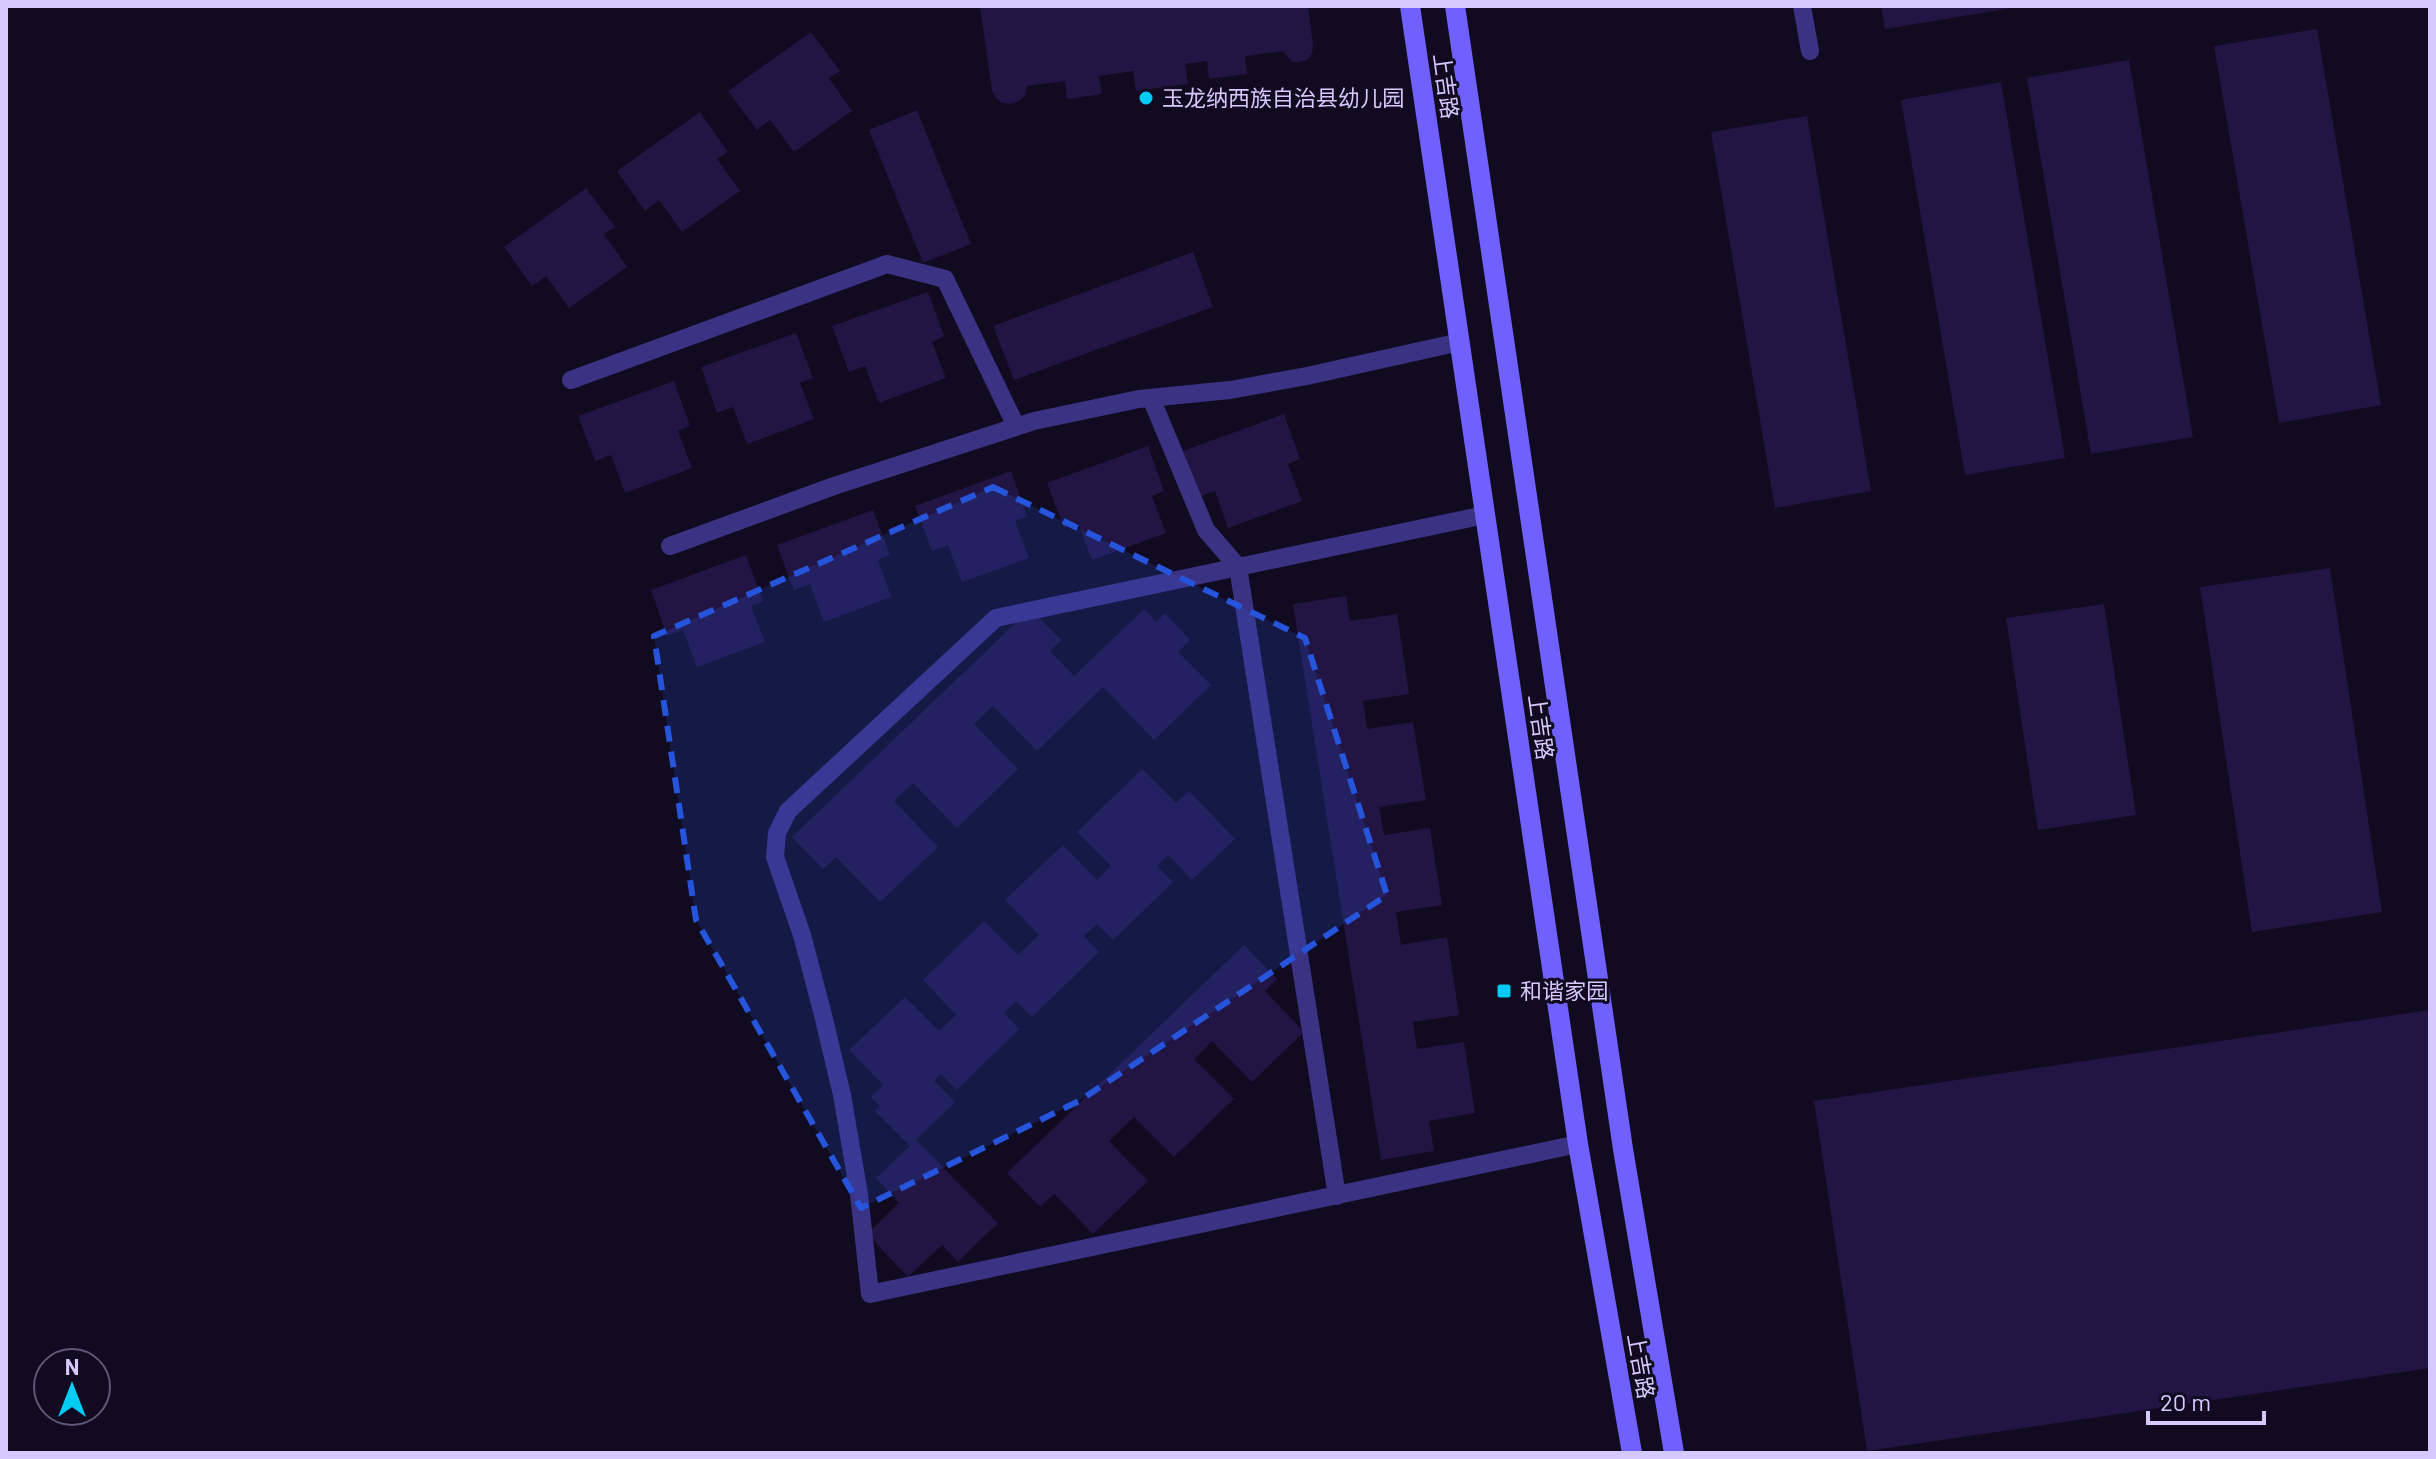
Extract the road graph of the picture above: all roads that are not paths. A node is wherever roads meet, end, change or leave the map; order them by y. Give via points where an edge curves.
1 (1410, 6) edge
2 (1455, 6) edge
3 (1802, 6) edge
4 (1810, 51) dead end
5 (1460, 342) junction
6 (571, 380) dead end
7 (1151, 398) junction
8 (1016, 426) junction
9 (1485, 515) junction
10 (670, 546) dead end
11 (1238, 567) junction
12 (1578, 1144) junction
13 (1337, 1196) junction
14 (1632, 1453) edge
15 (1674, 1453) edge

1 - 5 main road, 上吉路
2 - 15 main road, 上吉路 via 1623,1149
3 - 4 lane
5 - 7 lane via 1292,379
5 - 9 main road, 上吉路
6 - 8 lane via 887,264 945,279
7 - 8 lane
7 - 11 lane via 1206,530
8 - 10 lane
9 - 11 lane
9 - 12 main road, 上吉路
11 - 13 lane
11 - 13 lane via 996,618 788,811 777,833 775,857 802,935 842,1095 870,1294
12 - 13 lane
12 - 14 main road, 上吉路

